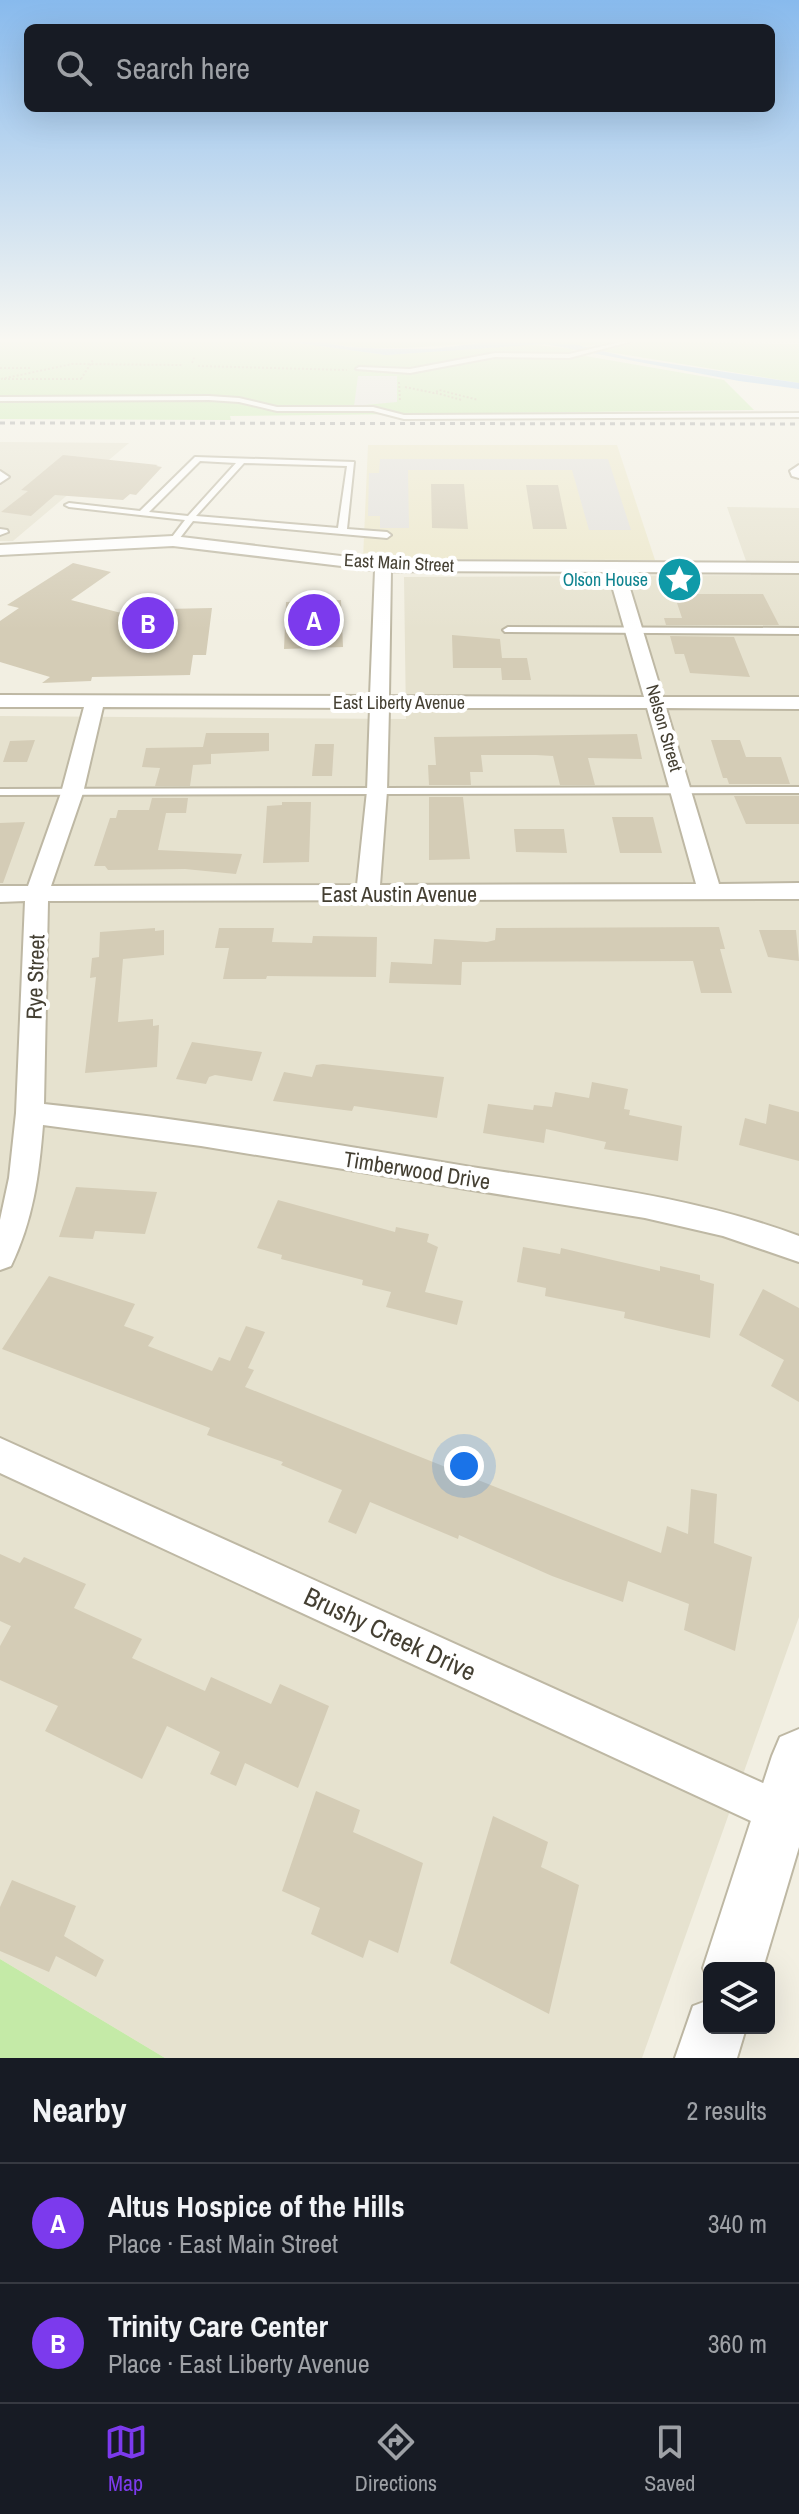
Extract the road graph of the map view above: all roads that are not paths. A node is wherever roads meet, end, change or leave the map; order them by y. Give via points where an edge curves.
1 (242, 461) junction
2 (0, 473) edge
3 (0, 481) edge
4 (69, 505) dead end
5 (142, 514) junction
6 (190, 518) junction
7 (342, 532) junction
8 (387, 535) dead end
9 (173, 541) junction
10 (0, 550) edge
11 (383, 566) junction
12 (615, 567) junction
13 (799, 568) edge
14 (508, 630) dead end
15 (635, 630) junction
16 (799, 631) edge
17 (0, 701) edge
18 (95, 702) junction
19 (380, 703) junction
20 (657, 703) junction
21 (799, 703) edge
22 (682, 790) junction
23 (799, 790) edge
24 (377, 791) junction
25 (0, 792) edge
26 (72, 793) junction
27 (710, 891) junction
28 (799, 891) edge
29 (0, 894) edge
30 (368, 894) junction
31 (37, 895) junction
32 (30, 1113) junction
33 (799, 1249) edge
34 (0, 1257) edge
35 (0, 1455) edge
36 (799, 1756) edge
37 (781, 1813) junction
38 (735, 1962) edge
39 (713, 2034) edge
40 (706, 2058) edge

1 - 5 lane via 198,459
1 - 6 lane
1 - 7 lane via 351,464
2 - 3 lane via 5,477
4 - 5 lane
5 - 6 lane
6 - 7 lane
6 - 9 lane
7 - 8 lane
9 - 10 street, East Main Street
9 - 11 street, East Main Street
11 - 12 street, East Main Street
11 - 19 street
12 - 13 street, East Main Street
12 - 15 street, Nelson Street
14 - 15 lane
15 - 16 lane
15 - 20 street, Nelson Street
17 - 18 street, East Liberty Avenue
18 - 19 street, East Liberty Avenue
18 - 26 street, Rye Street
19 - 20 street, East Liberty Avenue
19 - 24 street
20 - 21 street, East Liberty Avenue
20 - 22 street, Nelson Street
22 - 23 lane
22 - 24 lane
22 - 27 street, Nelson Street
24 - 26 lane
24 - 30 street
25 - 26 lane
26 - 31 street, Rye Street
27 - 28 street, East Austin Avenue
27 - 30 street, East Austin Avenue
29 - 31 street, East Austin Avenue
30 - 31 street, East Austin Avenue
31 - 32 street, Rye Street
32 - 33 street, Timberwood Drive via 134,1123 649,1206 744,1228
32 - 34 street, Rye Street via 16,1218
35 - 37 street, Brushy Creek Drive
36 - 37 street
37 - 38 street
39 - 40 street

